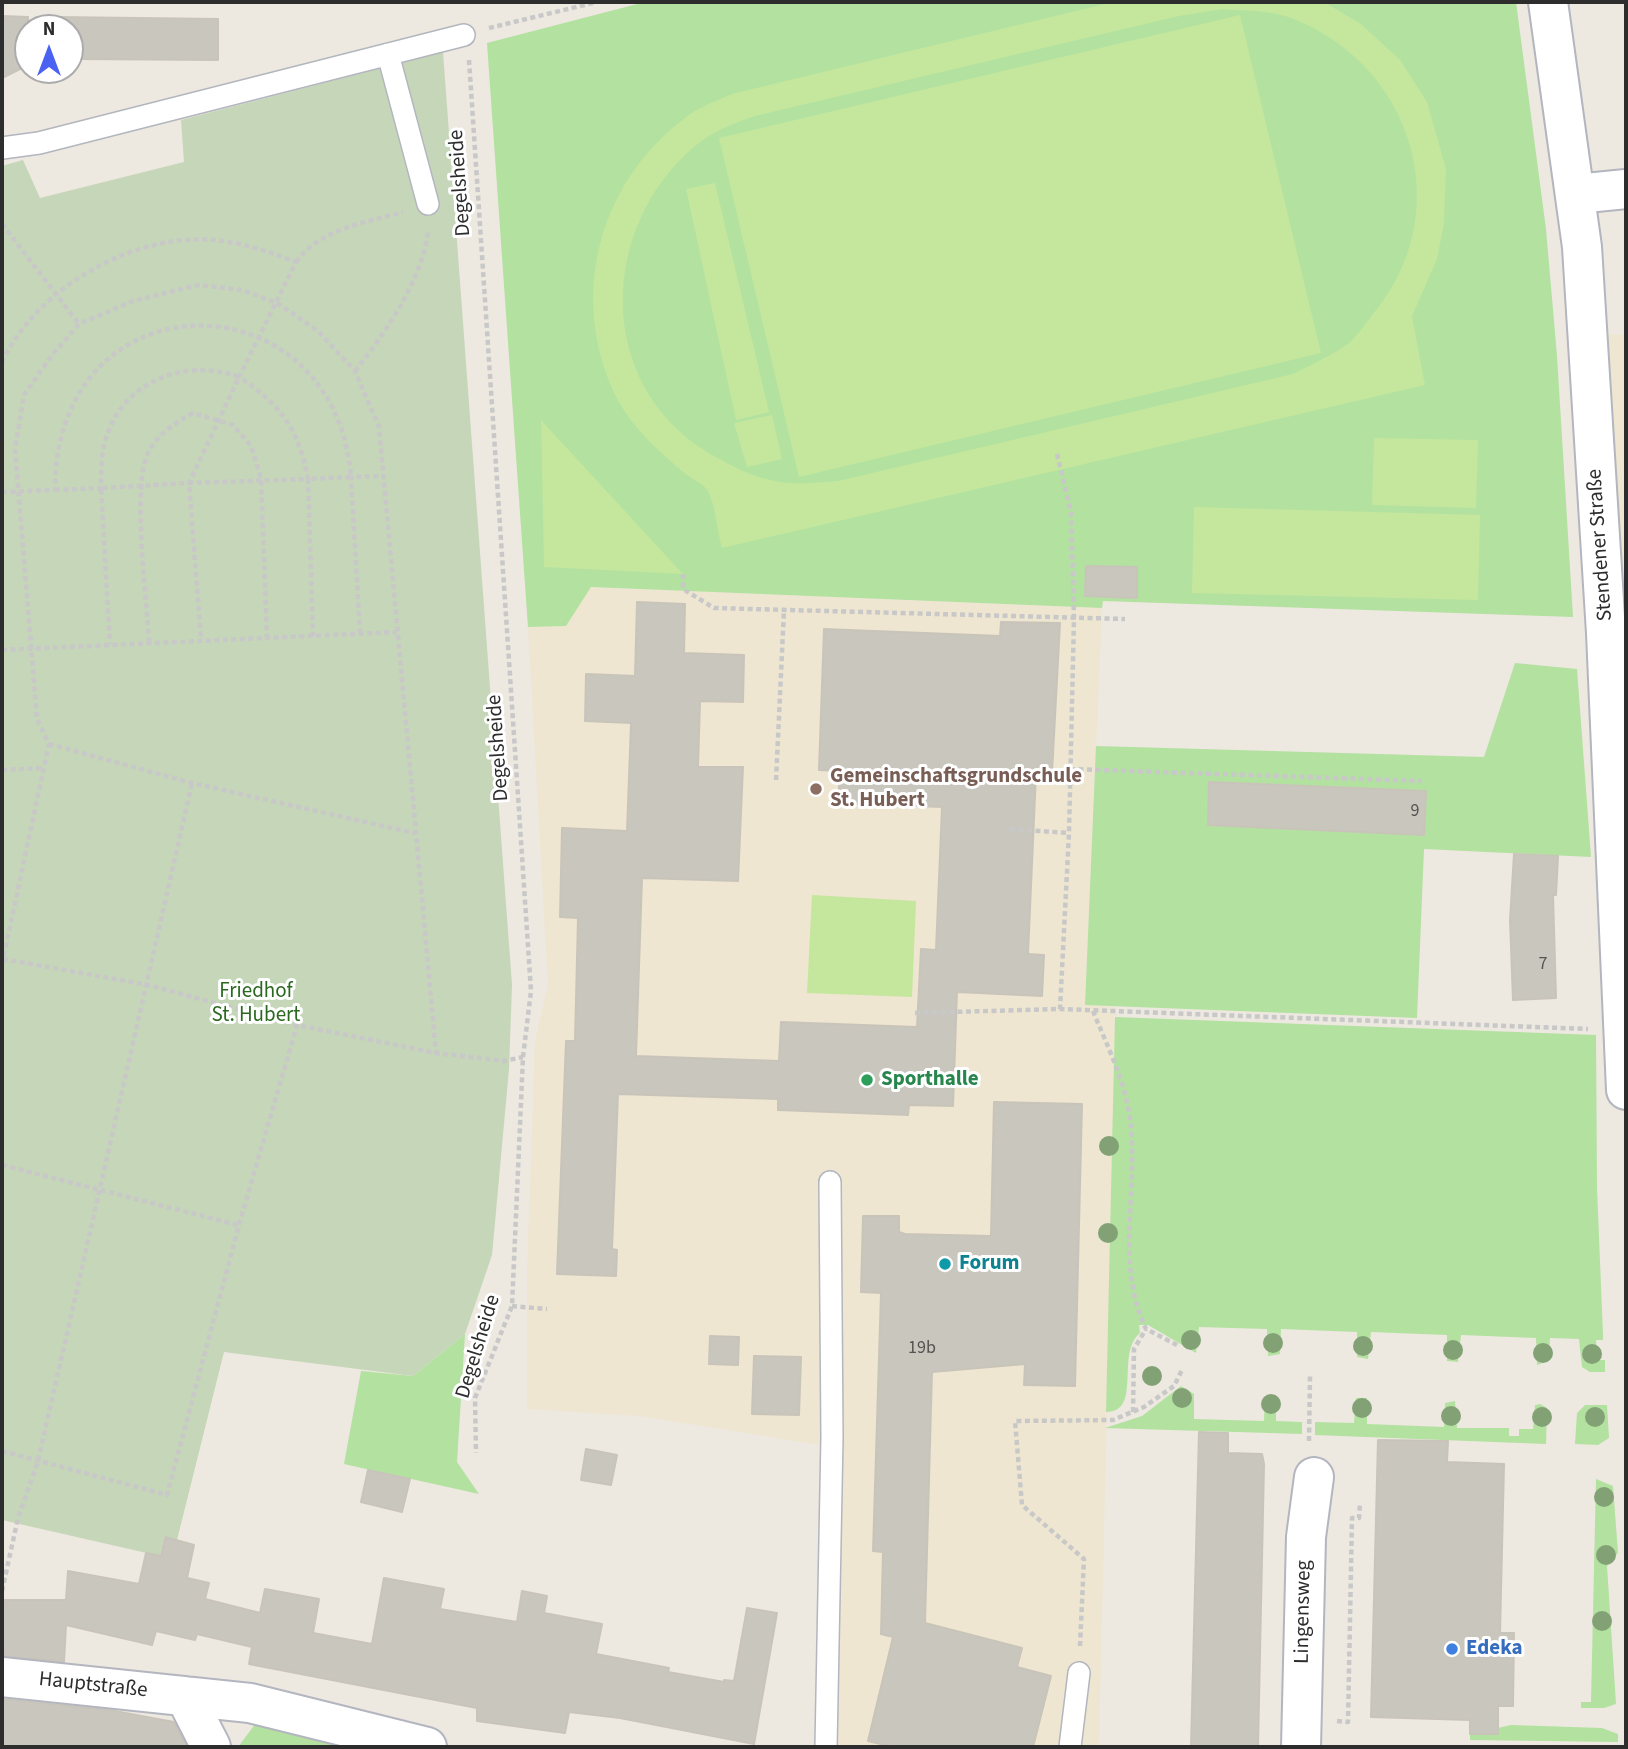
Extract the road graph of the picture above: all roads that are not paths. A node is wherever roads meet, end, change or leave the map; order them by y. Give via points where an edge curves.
1 (1548, 2) edge
2 (464, 35) road end
3 (388, 54) junction
4 (2, 148) edge
5 (1626, 189) edge
6 (1576, 194) junction
7 (428, 204) road end
8 (1626, 1090) edge
9 (830, 1182) dead end
10 (1314, 1477) road end
11 (1079, 1673) road end
12 (2, 1677) edge
13 (185, 1696) junction
14 (1301, 1734) edge
15 (211, 1747) edge
16 (427, 1747) edge
17 (826, 1747) edge
18 (1070, 1747) edge

1 - 6 street, Stendener Straße
2 - 3 lane
3 - 4 lane via 39,143
3 - 7 lane
5 - 6 street
6 - 8 street, Stendener Straße via 1606,621
9 - 17 lane via 832,1437
10 - 14 street, Lingensweg via 1306,1537
11 - 18 lane
12 - 13 street, Hauptstraße
13 - 15 street
13 - 16 street, Hauptstraße via 250,1703

